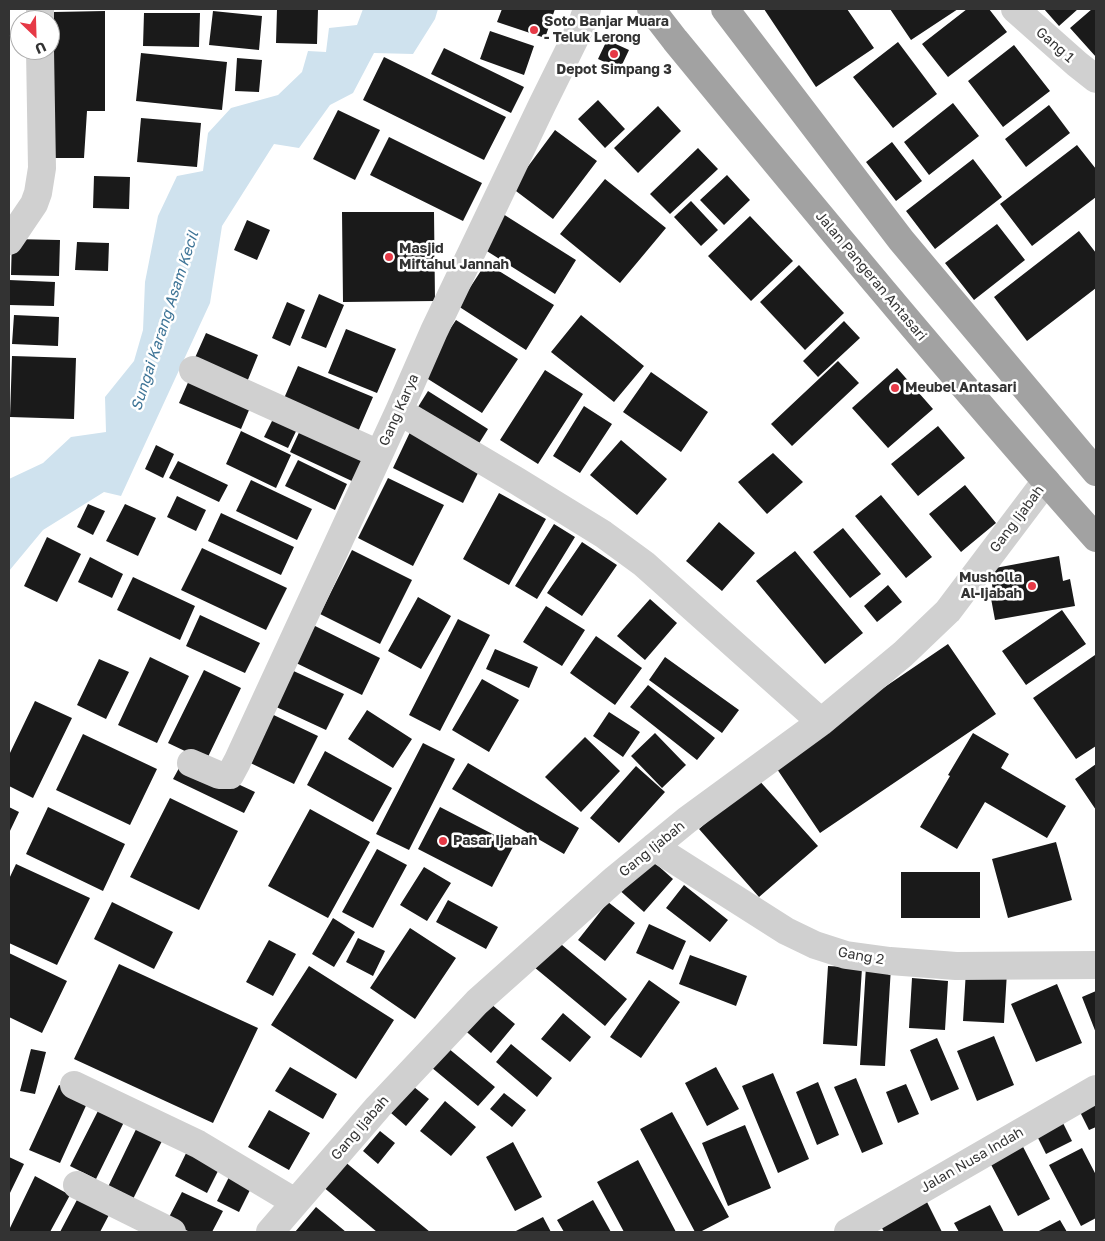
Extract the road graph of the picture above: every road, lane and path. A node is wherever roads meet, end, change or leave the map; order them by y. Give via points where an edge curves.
1 (587, 9) edge
2 (651, 9) edge
3 (725, 9) edge
4 (1015, 9) edge
5 (40, 60) edge
6 (1096, 79) edge
7 (9, 241) edge
8 (193, 370) dead end
9 (399, 411) junction
10 (379, 454) junction
11 (1096, 472) edge
12 (1046, 482) junction
13 (1096, 538) edge
14 (821, 722) junction
15 (192, 763) dead end
16 (654, 847) junction
17 (1096, 965) edge
18 (74, 1085) dead end
19 (1096, 1089) edge
20 (77, 1185) dead end
21 (295, 1202) junction
22 (172, 1232) edge
23 (270, 1232) edge
24 (848, 1232) edge

1 - 9 street, Gang Karya
2 - 12 highway, Jalan Pangeran Antasari via 852,254
3 - 11 highway via 901,240
4 - 6 street, Gang 1
5 - 7 street via 42,168 38,194
8 - 10 street
9 - 10 street, Gang Karya
9 - 14 street via 603,534 644,564
10 - 15 street, Gang Karya via 238,762 230,775 218,776
12 - 13 highway, Jalan Pangeran Antasari
12 - 14 street, Gang Ijabah via 948,612
14 - 16 street, Gang Ijabah
16 - 17 street, Gang 2 via 786,931 846,955 956,966
16 - 21 street, Gang Ijabah via 477,1002 378,1106
18 - 21 street via 198,1144
19 - 24 street, Jalan Nusa Indah
20 - 22 street
21 - 23 street, Gang Ijabah

